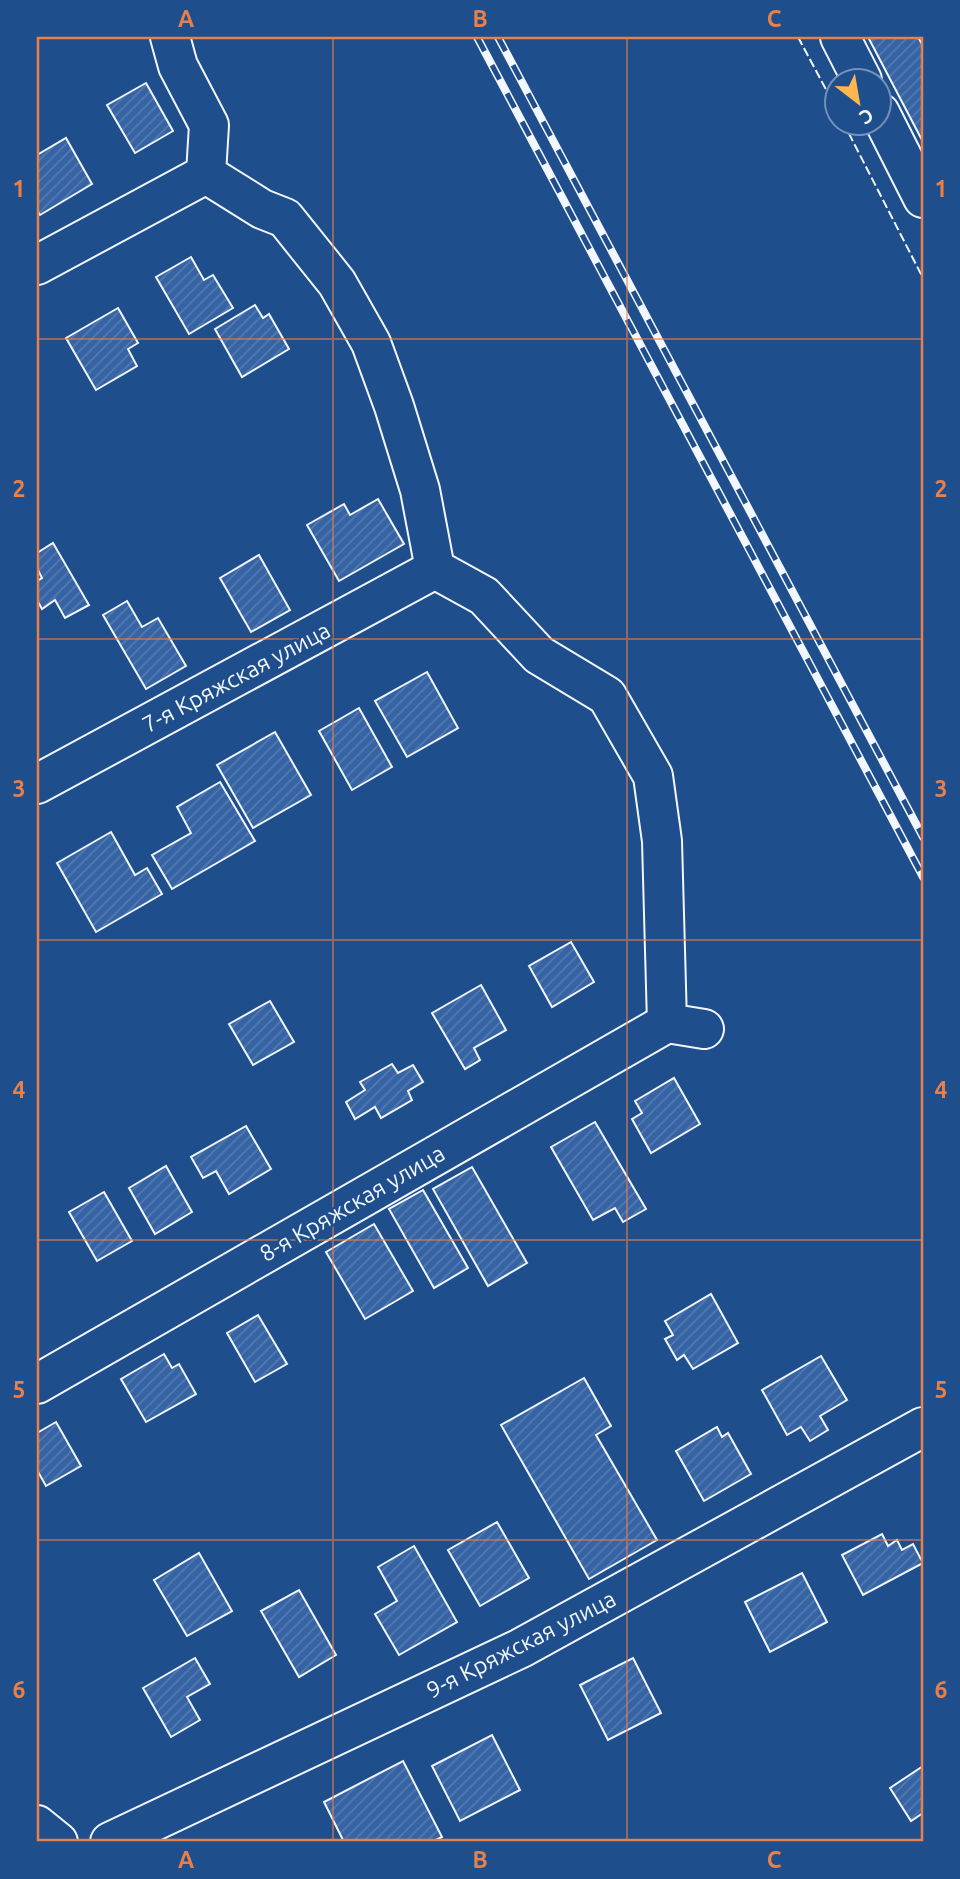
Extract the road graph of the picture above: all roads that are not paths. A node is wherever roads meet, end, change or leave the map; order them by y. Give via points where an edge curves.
1 (170, 37) edge
2 (840, 37) edge
3 (856, 66) edge
4 (892, 136) edge
5 (206, 174) junction
6 (923, 198) edge
7 (37, 265) edge
8 (435, 569) junction
9 (37, 784) edge
10 (37, 1384) edge
11 (923, 1427) edge
12 (37, 1825) edge
13 (58, 1842) edge
14 (110, 1842) edge

1 - 5 street via 178,66 209,125
2 - 3 street
4 - 6 street
5 - 7 street
5 - 8 street via 285,218 337,283 371,343 394,407 420,490
8 - 9 street, 7-я Кряжская улица
8 - 10 street, 8-я Кряжская улица via 484,596 539,655 607,696 653,776 685,1026
11 - 14 street, 9-я Кряжская улица via 521,1648
12 - 13 street

